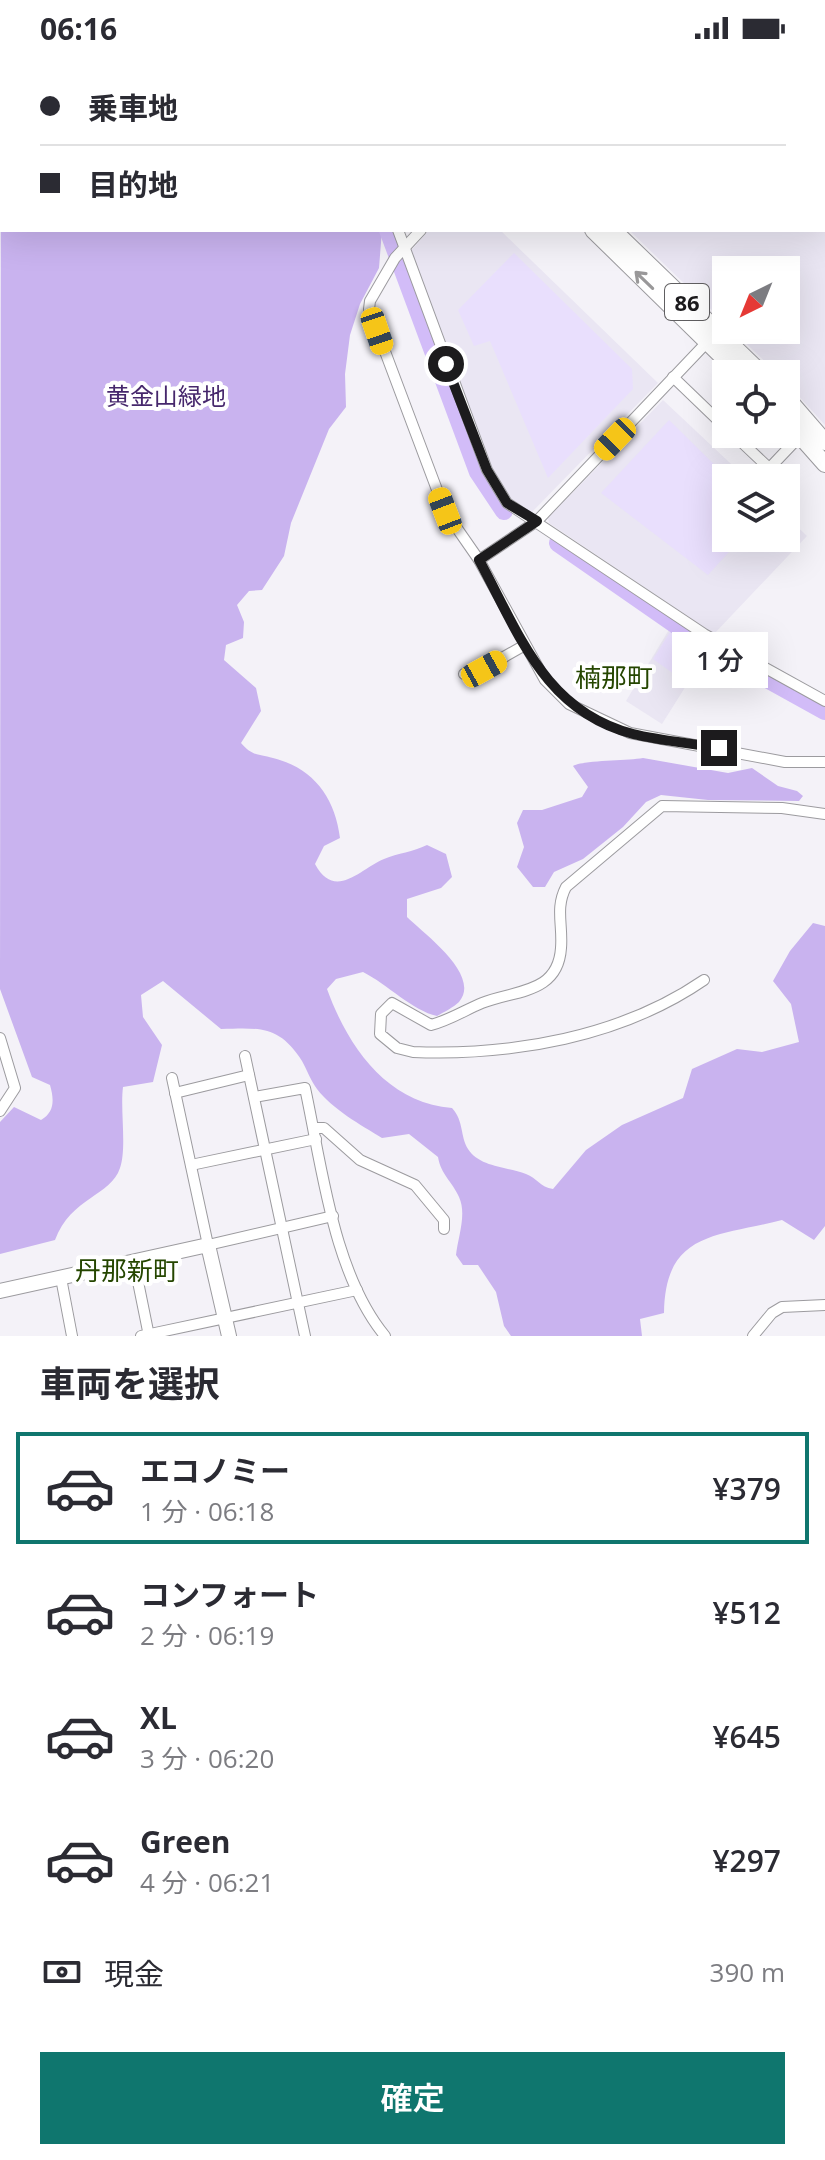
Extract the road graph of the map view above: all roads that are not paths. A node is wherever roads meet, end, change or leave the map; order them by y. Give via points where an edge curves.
1 (398, 232) edge
2 (419, 232) edge
3 (595, 232) edge
4 (615, 232) edge
5 (401, 251) junction
6 (712, 337) junction
7 (717, 344) edge
8 (721, 344) edge
9 (729, 360) edge
10 (743, 360) edge
11 (673, 377) junction
12 (800, 413) edge
13 (712, 415) edge
14 (800, 436) edge
15 (825, 442) edge
16 (748, 448) edge
17 (788, 448) edge
18 (765, 464) edge
19 (773, 464) edge
20 (825, 464) edge
21 (537, 521) junction
22 (479, 560) junction
23 (525, 645) junction
24 (464, 674) dead end
25 (825, 701) edge
26 (825, 762) edge
27 (825, 814) edge
28 (704, 980) dead end
29 (0, 1038) edge
30 (245, 1056) dead end
31 (3, 1057) edge
32 (249, 1075) junction
33 (172, 1078) dead end
34 (175, 1093) junction
35 (254, 1097) junction
36 (0, 1111) edge
37 (315, 1134) junction
38 (265, 1150) junction
39 (191, 1165) junction
40 (333, 1216) junction
41 (282, 1228) junction
42 (444, 1229) dead end
43 (208, 1245) junction
44 (134, 1262) junction
45 (61, 1278) junction
46 (357, 1290) junction
47 (0, 1291) edge
48 (297, 1302) junction
49 (825, 1305) edge
50 (224, 1317) junction
51 (758, 1334) edge
52 (146, 1335) edge
53 (72, 1336) edge
54 (229, 1336) edge
55 (305, 1336) edge
56 (385, 1336) edge

1 - 5 street
2 - 5 street
6 -> 3 main road, 86
4 - 6 main road, 86
5 - 21 street via 487,470 507,503
5 - 22 street via 369,309 445,511
6 - 11 street
7 - 9 main road, 86
8 - 10 main road, 86
11 - 13 street
11 - 21 street
12 - 15 main road
14 - 20 main road
16 - 18 street
17 - 19 street
21 - 22 street
21 - 25 street via 704,634
22 - 23 street
23 - 24 street via 472,675
23 - 26 street via 545,680 569,704 630,733 785,762
27 - 28 street via 662,806 566,887 558,918 561,947 546,982 431,1025 392,1003 381,1014 380,1034 397,1048 413,1052 533,1044 620,1025
29 - 31 street
30 - 32 street
31 - 36 street via 15,1088
32 - 34 street
32 - 35 street
33 - 34 street
34 - 39 street
35 - 37 street via 305,1088
35 - 38 street
37 - 38 street
37 - 40 street
37 - 42 street via 324,1128 360,1160 415,1185 444,1220
38 - 39 street
38 - 41 street
39 - 43 street
40 - 41 street
40 - 46 street
41 - 43 street
41 - 48 street
43 - 44 street
43 - 50 street
44 - 45 street
44 - 52 street
45 - 47 street
45 - 53 street
46 - 48 street
46 - 56 street
48 - 50 street
48 - 55 street
49 - 51 street via 782,1307 765,1320
50 - 52 street
50 - 54 street

